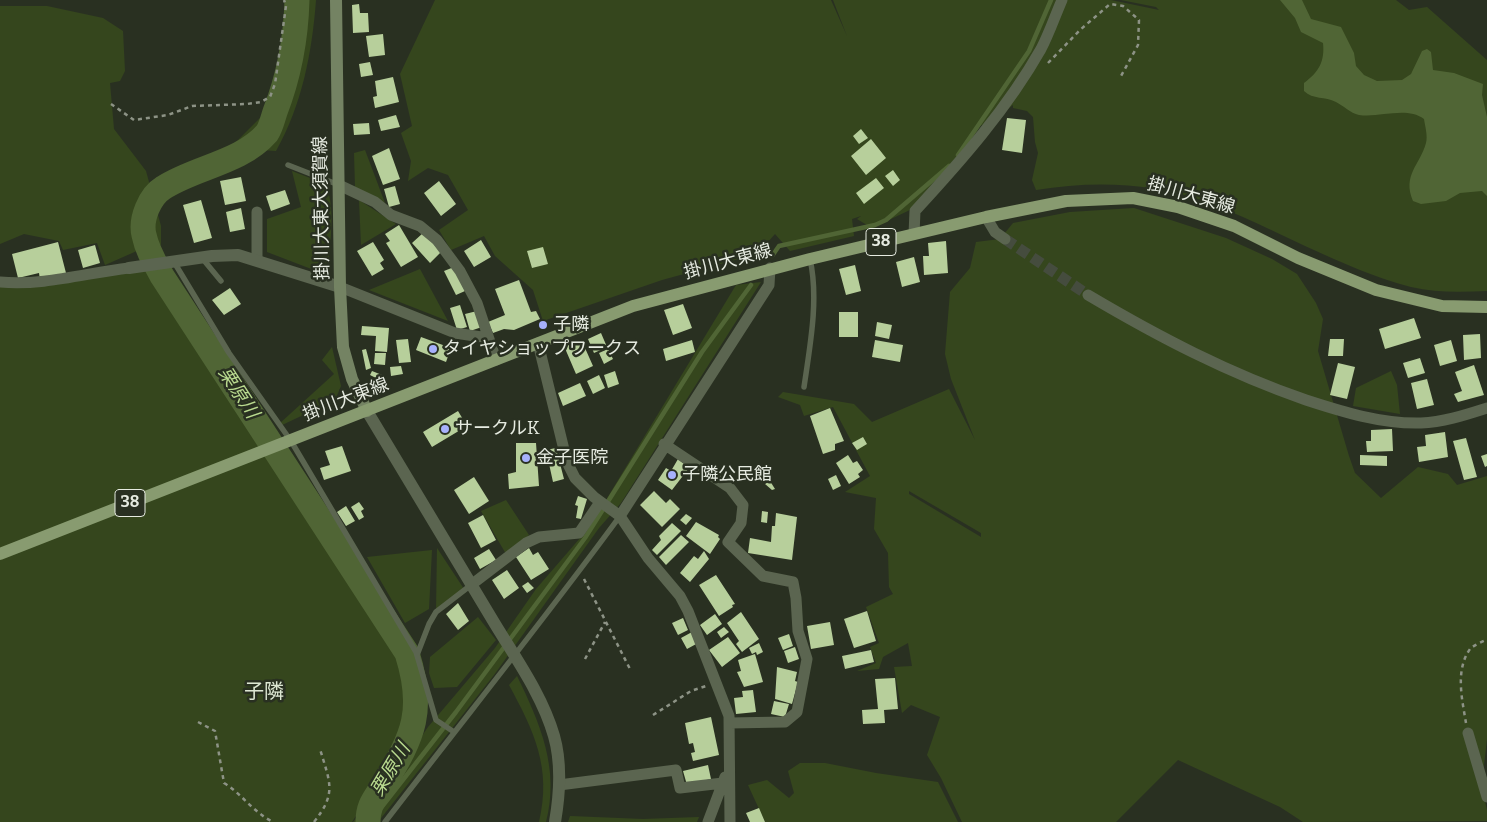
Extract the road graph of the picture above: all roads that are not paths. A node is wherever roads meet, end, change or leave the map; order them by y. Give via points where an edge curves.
1 (336, 0) edge
2 (1062, 0) edge
3 (288, 166) dead end
4 (339, 185) junction
5 (257, 212) dead end
6 (986, 217) junction
7 (914, 234) junction
8 (1005, 239) tunnel mouth
9 (202, 258) junction
10 (810, 259) junction
11 (257, 260) junction
12 (170, 262) junction
13 (133, 268) joint
14 (770, 268) junction
15 (221, 281) dead end
16 (0, 282) edge
17 (340, 287) junction
18 (1088, 295) tunnel mouth
19 (1487, 307) edge
20 (488, 338) junction
21 (538, 343) junction
22 (496, 360) junction
23 (804, 387) dead end
24 (1487, 408) edge
25 (367, 411) junction
26 (288, 442) junction
27 (664, 444) junction
28 (601, 502) junction
29 (618, 513) junction
30 (0, 554) edge
31 (471, 585) junction
32 (514, 654) junction
33 (417, 655) junction
34 (730, 724) junction
35 (454, 732) junction
36 (1468, 733) road end
37 (728, 768) junction
38 (1484, 774) edge
39 (723, 783) junction
40 (559, 786) junction
41 (1487, 797) edge
42 (385, 822) edge
43 (555, 822) edge
44 (708, 822) edge
45 (730, 822) edge

1 - 4 main road, 掛川大東大須賀線
2 - 7 street via 1042,47 1021,82 963,159 915,211
3 - 4 lane
4 - 17 main road, 掛川大東大須賀線
4 - 20 street via 375,202 391,215 420,226 437,240 460,271 477,303
5 - 11 street
6 - 7 main road, 掛川大東線 / 38
6 - 8 street via 995,232
6 - 19 main road, 掛川大東線 / 38 via 1066,201 1133,198 1178,207 1234,226 1305,261 1376,290 1442,306
7 - 10 main road, 掛川大東線 / 38
9 - 11 street via 238,255
9 - 12 street
9 - 15 lane
10 - 14 main road, 掛川大東線 / 38
10 - 23 lane via 813,274 811,342
11 - 17 street
12 - 13 street
12 - 26 lane
13 - 16 street via 65,279
14 - 21 main road, 掛川大東線 / 38 via 633,306
14 - 27 street via 769,285
17 - 20 street via 455,333
17 - 25 main road, 掛川大東大須賀線 via 344,347 352,379
18 - 24 street via 1148,330 1256,382 1341,412 1419,423 1444,421
20 - 22 street
21 - 22 main road, 掛川大東線 / 38
21 - 28 street via 567,462 575,478
22 - 25 main road, 掛川大東線 / 38
25 - 26 main road, 掛川大東線 / 38
25 - 31 street
26 - 30 main road, 掛川大東線 / 38
26 - 33 lane
27 - 29 street
27 - 34 street via 730,488 740,500 743,505 741,524 728,542 763,576 793,582 798,631 806,659 797,712 785,722
28 - 29 street
28 - 31 street via 579,533 539,537 526,543
29 - 32 lane via 580,571
29 - 34 street via 648,558 680,596
31 - 32 street
31 - 33 lane via 436,612
32 - 35 lane
32 - 40 street via 554,735
33 - 35 lane via 436,720
34 - 37 street
35 - 42 lane
36 - 38 street
37 - 39 street
37 - 45 street
38 - 41 street
39 - 40 street via 680,788 676,770
39 - 44 street
40 - 43 street

